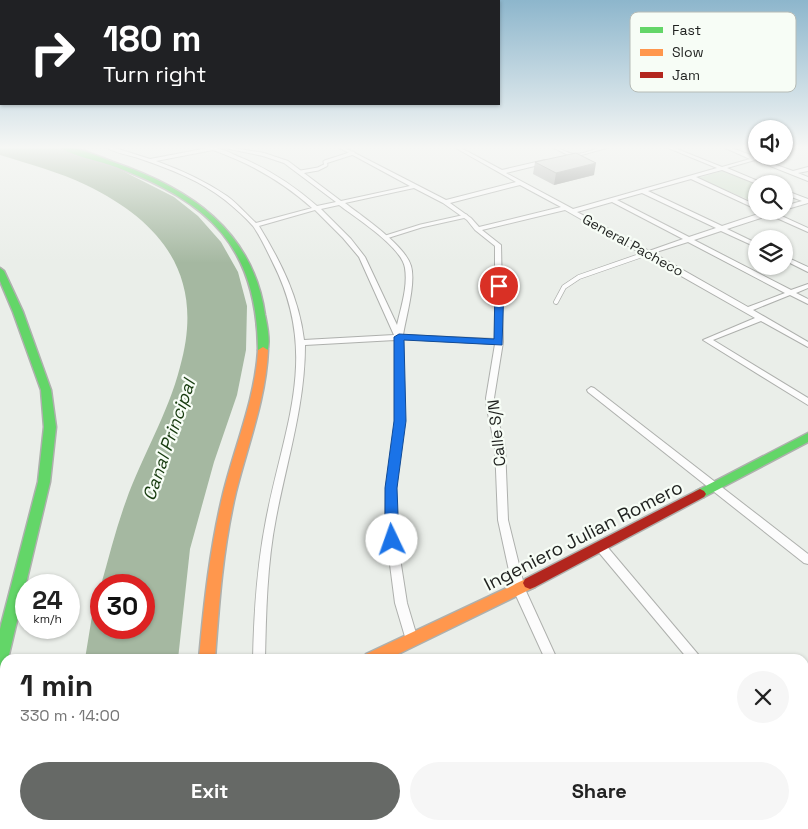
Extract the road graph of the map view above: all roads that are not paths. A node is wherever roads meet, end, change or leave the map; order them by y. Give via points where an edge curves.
1 (165, 186) edge
2 (206, 186) edge
3 (290, 186) edge
4 (320, 186) edge
5 (416, 186) joint
6 (509, 186) edge
7 (525, 186) edge
8 (661, 186) edge
9 (710, 186) edge
10 (643, 191) junction
11 (793, 195) edge
12 (613, 200) junction
13 (808, 201) edge
14 (342, 202) junction
15 (445, 202) junction
16 (748, 203) edge
17 (793, 205) edge
18 (317, 208) junction
19 (564, 208) junction
20 (573, 211) junction
21 (466, 216) junction
22 (748, 220) edge
23 (787, 220) edge
24 (255, 225) junction
25 (477, 229) junction
26 (722, 229) junction
27 (808, 230) edge
28 (386, 237) junction
29 (689, 239) junction
30 (748, 241) edge
31 (648, 253) junction
32 (793, 262) edge
33 (808, 270) edge
34 (0, 271) edge
35 (808, 286) edge
36 (790, 293) junction
37 (556, 302) dead end
38 (808, 302) edge
39 (747, 310) junction
40 (761, 318) junction
41 (399, 337) junction
42 (499, 342) junction
43 (301, 343) junction
44 (808, 345) edge
45 (591, 390) dead end
46 (808, 402) edge
47 (808, 438) edge
48 (714, 487) junction
49 (600, 546) junction
50 (808, 560) edge
51 (519, 589) junction
52 (412, 640) junction
53 (1, 654) edge
54 (208, 654) edge
55 (260, 654) edge
56 (383, 654) edge
57 (549, 654) edge
58 (692, 654) edge

1 - 54 street via 215,219 236,245 252,276 260,313 264,359 261,382 230,487 220,540
2 - 24 street via 227,199
3 - 18 street
4 - 14 street
5 - 14 street
5 - 15 street
6 - 15 street
7 - 19 street, General Pacheco
8 - 10 street
9 - 16 street
10 - 12 street
10 - 26 street
11 - 13 street
12 - 20 street
12 - 29 street
13 - 17 street
14 - 18 street
14 - 28 street
15 - 21 street
18 - 24 street
18 - 41 street via 356,247
19 - 20 street, General Pacheco
19 - 25 street
20 - 31 street, General Pacheco
21 - 25 street
21 - 28 lane
22 - 26 street
23 - 27 street
24 - 43 street via 285,282
25 - 42 street, Calle S/N via 498,245
26 - 29 street
26 - 30 street
28 - 41 street via 408,266 409,284
29 - 31 street
29 - 36 street
31 - 37 lane via 579,277 564,287
31 - 39 street, General Pacheco
32 - 33 street
34 - 53 street via 46,390 50,427 44,482
35 - 36 street
36 - 38 street
36 - 39 street
39 - 40 street, General Pacheco
40 - 44 street, General Pacheco
40 - 46 street via 707,340
41 - 42 street
41 - 43 street
41 - 52 street via 400,421 391,488 390,526 401,603
42 - 51 street, Calle S/N via 490,398 500,446 503,520
43 - 55 street via 295,415 270,522
45 - 48 street
47 - 48 street, Ingeniero Julian Romero
48 - 49 street, Ingeniero Julian Romero
48 - 50 street
49 - 51 street, Ingeniero Julian Romero
49 - 58 street
51 - 52 street, Ingeniero Julian Romero
51 - 57 street
52 - 56 street, Ingeniero Julian Romero

